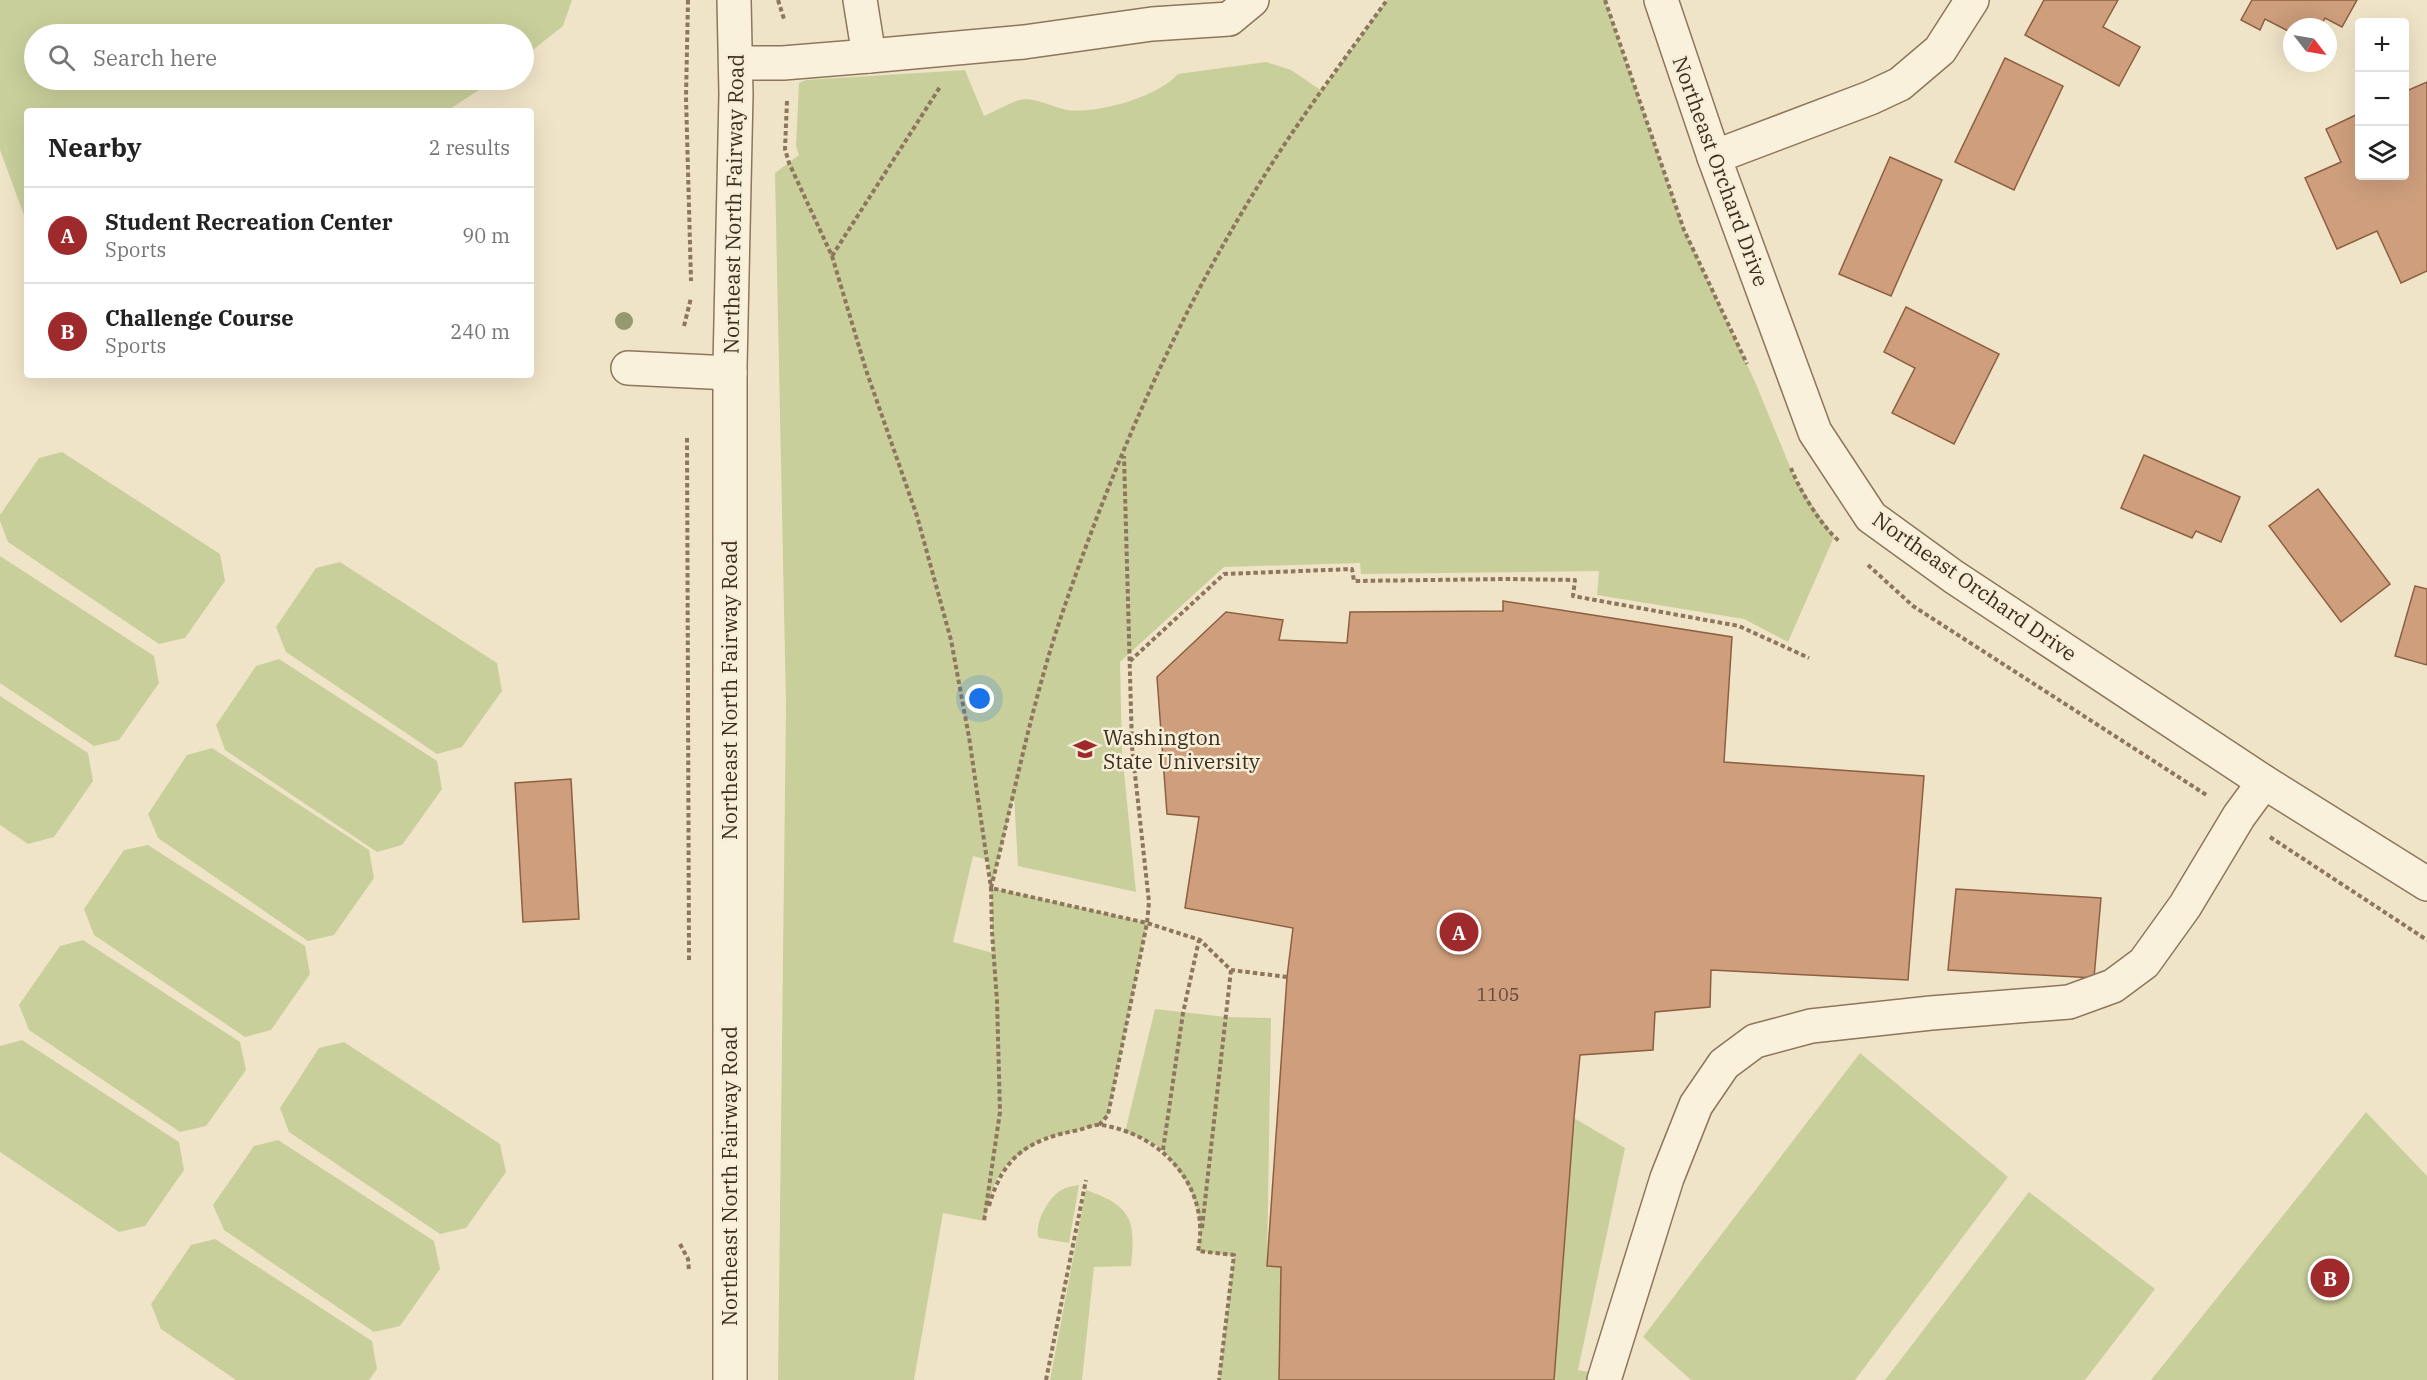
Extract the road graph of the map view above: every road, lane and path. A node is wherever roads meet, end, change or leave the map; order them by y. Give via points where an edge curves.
1 (688, 0) edge
2 (734, 0) edge
3 (778, 0) edge
4 (860, 0) edge
5 (1252, 0) edge
6 (1387, 0) edge
7 (1661, 0) edge
8 (1972, 0) edge
9 (784, 19) dead end
10 (869, 56) junction
11 (736, 63) junction
12 (944, 81) dead end
13 (787, 97) dead end
14 (1714, 157) junction
15 (832, 256) junction
16 (691, 285) dead end
17 (692, 297) dead end
18 (684, 327) dead end
19 (628, 368) dead end
20 (730, 373) junction
21 (687, 438) dead end
22 (1124, 451) junction
23 (1809, 658) dead end
24 (1130, 661) junction
25 (2264, 782) junction
26 (2427, 884) edge
27 (991, 888) junction
28 (1147, 923) junction
29 (1200, 940) junction
30 (1231, 970) junction
31 (689, 972) dead end
32 (1287, 976) dead end
33 (1099, 1125) junction
34 (1163, 1150) junction
35 (1086, 1180) dead end
36 (1202, 1233) junction
37 (680, 1244) dead end
38 (690, 1281) dead end
39 (730, 1380) edge
40 (1046, 1380) edge
41 (1220, 1380) edge
42 (1604, 1380) edge

1 - 16 path via 686,97
2 - 11 street, Northeast North Fairway Road
3 - 9 path
4 - 10 street
5 - 10 street via 1229,19
6 - 22 path via 1257,186 1162,363
7 - 14 street, Northeast Orchard Drive
8 - 14 street via 1940,50 1900,84
10 - 11 street
11 - 20 street, Northeast North Fairway Road
12 - 15 path
13 - 15 path via 785,149
14 - 25 street, Northeast Orchard Drive via 1815,432 1871,517 1954,577
15 - 27 path via 866,370 917,516 951,640
17 - 18 path
19 - 20 street
20 - 39 street, Northeast North Fairway Road
21 - 31 path
22 - 24 path
22 - 27 path via 1062,612
23 - 24 path via 1739,626 1573,596 1575,580 1354,581 1352,569 1224,574
24 - 28 path via 1132,747 1149,902
25 - 26 street, Northeast Orchard Drive
25 - 42 street via 2144,963 2113,986 2069,1002 1811,1026 1755,1041 1724,1064 1696,1106 1667,1178
27 - 28 path
27 - 33 path via 1000,1112 984,1221 995,1182 1008,1163 1042,1139
28 - 29 path
28 - 33 path via 1108,1115
29 - 30 path
29 - 34 path via 1183,1012
30 - 32 path
30 - 36 path
33 - 34 path via 1137,1136
34 - 36 path via 1188,1182 1197,1202
35 - 40 path
36 - 41 path via 1198,1251 1234,1256
37 - 38 path via 688,1259

